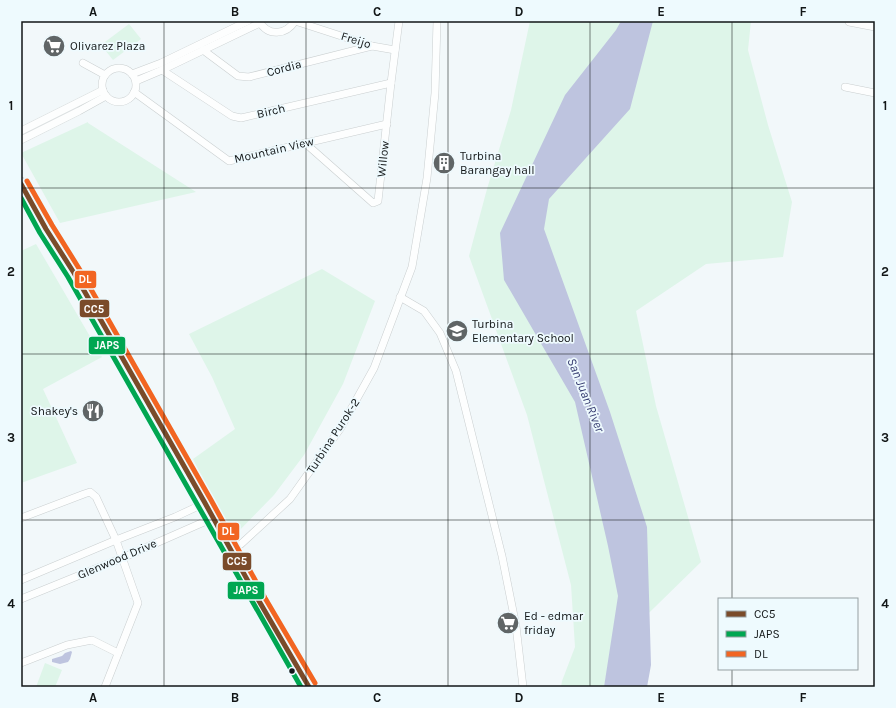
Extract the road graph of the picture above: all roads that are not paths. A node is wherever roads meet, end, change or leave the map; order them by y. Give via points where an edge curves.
1 (248, 21) edge
2 (295, 21) edge
3 (399, 21) edge
4 (437, 21) edge
5 (850, 21) edge
6 (259, 22) edge
7 (875, 27) edge
8 (372, 46) junction
9 (203, 50) junction
10 (395, 50) junction
11 (83, 63) dead end
12 (162, 70) junction
13 (132, 74) junction
14 (105, 75) junction
15 (136, 81) junction
16 (391, 83) junction
17 (845, 87) dead end
18 (134, 92) junction
19 (104, 93) junction
20 (875, 93) edge
21 (387, 124) junction
22 (21, 131) edge
23 (21, 140) edge
24 (305, 143) junction
25 (21, 184) edge
26 (400, 298) junction
27 (205, 503) junction
28 (21, 518) edge
29 (213, 518) junction
30 (116, 540) junction
31 (230, 549) junction
32 (122, 558) junction
33 (21, 580) edge
34 (21, 599) edge
35 (118, 653) junction
36 (21, 663) edge
37 (105, 687) edge
38 (309, 687) edge
39 (523, 687) edge

1 - 13 street via 161,63
2 - 6 street via 287,30 275,33 264,28
2 - 8 street, Freijo
3 - 10 street, Willow
4 - 26 street, Turbina Purok-2 via 435,93 427,178 412,267
5 - 7 street
6 - 9 street
8 - 9 street, Cordia via 249,77 238,76
8 - 10 street, Freijo
9 - 12 street
10 - 16 street, Willow
11 - 14 street
12 - 15 street
12 - 16 street, Birch via 232,116 241,118
13 - 14 street via 128,70 118,68 108,71
13 - 15 street
14 - 19 street via 102,85
15 - 18 street
16 - 21 street, Willow
17 - 20 street
18 - 19 street via 121,101 116,101
18 - 24 street, Mountain View via 229,161
19 - 22 street
19 - 23 street via 79,112
21 - 24 street, Mountain View
21 - 24 street, Willow via 378,201 373,203
25 - 27 highway
26 - 31 street, Turbina Purok-2 via 374,368 340,429 290,499 241,544
26 - 39 street via 424,311 440,333 456,371 502,556 516,626
27 - 29 highway
27 - 30 street, Glenwood Drive
28 - 30 street via 90,492 96,497
29 - 31 highway
29 - 32 street, Glenwood Drive
30 - 32 street
30 - 33 street, Glenwood Drive
31 - 38 highway
32 - 34 street, Glenwood Drive
32 - 35 street via 138,603
35 - 36 street via 92,640 67,645
35 - 37 street

